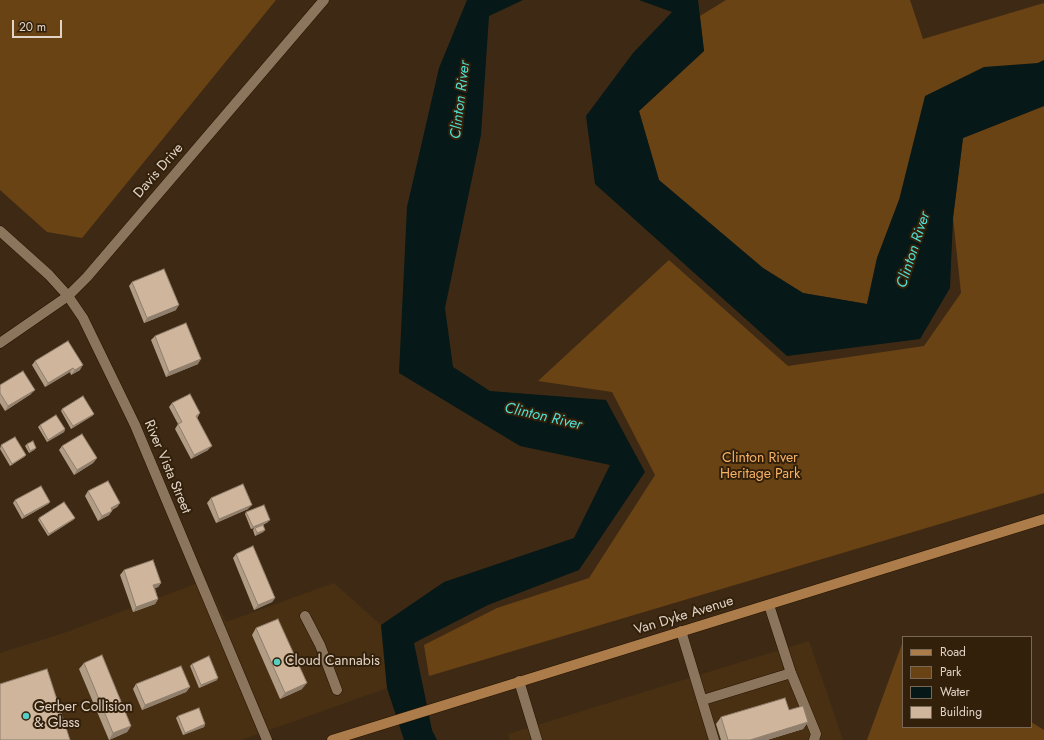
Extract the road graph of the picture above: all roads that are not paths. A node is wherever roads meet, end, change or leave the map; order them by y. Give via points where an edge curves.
1 (324, 0) edge
2 (0, 231) edge
3 (68, 296) junction
4 (0, 343) edge
5 (1044, 519) edge
6 (769, 605) junction
7 (305, 616) dead end
8 (681, 631) junction
9 (791, 674) junction
10 (519, 681) junction
11 (337, 690) dead end
12 (703, 700) junction
13 (267, 740) edge
14 (332, 740) edge
15 (537, 740) edge
16 (714, 740) edge
17 (814, 740) edge

1 - 3 street, Davis Drive
2 - 3 street, River Vista Street via 49,275
3 - 4 street, Davis Drive
3 - 13 street, River Vista Street via 92,336 132,418
5 - 6 main road, Van Dyke Avenue
6 - 8 main road, Van Dyke Avenue
6 - 9 street
7 - 11 street via 320,645
8 - 10 main road, Van Dyke Avenue
8 - 12 street
9 - 12 street
9 - 17 street via 816,734
10 - 14 main road, Van Dyke Avenue
10 - 15 street
12 - 16 street

